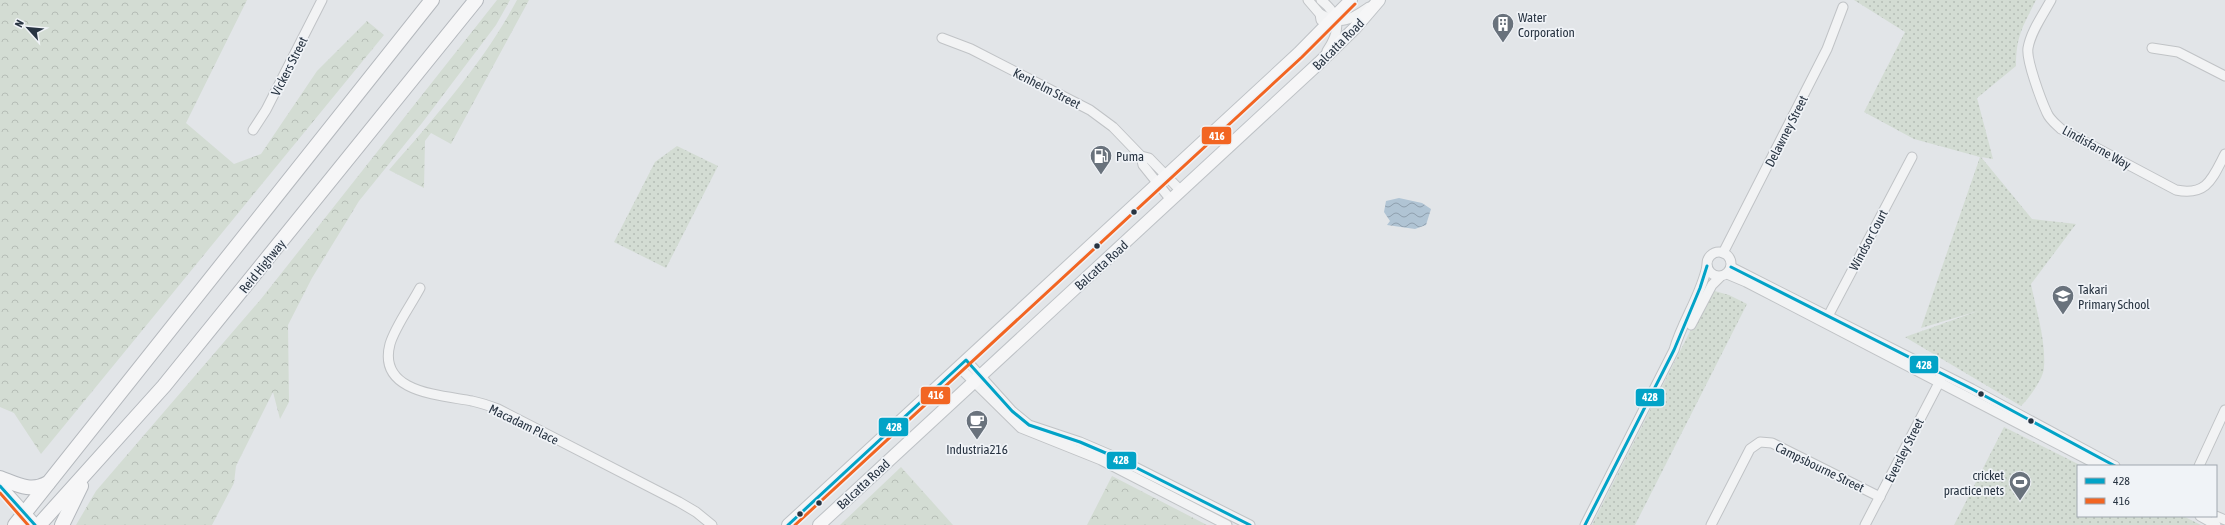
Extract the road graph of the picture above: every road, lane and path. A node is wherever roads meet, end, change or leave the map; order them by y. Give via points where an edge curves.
1 (322, 0) edge
2 (432, 0) edge
3 (476, 0) edge
4 (1308, 0) edge
5 (1322, 0) edge
6 (1378, 0) edge
7 (2051, 0) edge
8 (1349, 2) edge
9 (1843, 7) dead end
10 (1320, 14) junction
11 (1335, 17) junction
12 (942, 38) dead end
13 (1315, 38) junction
14 (2152, 48) dead end
15 (1319, 63) junction
16 (2225, 76) edge
17 (253, 130) dead end
18 (2225, 154) edge
19 (1141, 156) junction
20 (1912, 157) dead end
21 (1167, 176) junction
22 (1157, 184) junction
23 (1181, 191) junction
24 (1171, 200) junction
25 (1724, 253) junction
26 (1707, 266) junction
27 (1726, 273) junction
28 (420, 288) dead end
29 (1827, 320) junction
30 (1674, 350) junction
31 (962, 363) junction
32 (1941, 378) junction
33 (977, 379) junction
34 (2225, 410) edge
35 (2203, 455) junction
36 (2098, 465) edge
37 (2113, 465) edge
38 (2197, 465) edge
39 (2199, 465) edge
40 (90, 467) junction
41 (0, 478) edge
42 (48, 483) junction
43 (0, 486) edge
44 (1880, 497) junction
45 (24, 513) junction
46 (2202, 517) edge
47 (15, 525) edge
48 (34, 525) edge
49 (39, 525) edge
50 (62, 525) edge
51 (712, 525) edge
52 (788, 525) edge
53 (820, 525) edge
54 (1227, 525) edge
55 (1250, 525) edge
56 (1586, 525) edge
57 (1711, 525) edge
58 (1865, 525) edge
59 (2216, 525) edge

1 - 17 street, Vickers Street via 266,110
2 - 42 highway
3 - 40 highway, Reid Highway via 164,386
4 - 10 street
5 - 11 street
6 - 11 street via 1353,18 1341,22
6 - 15 main road, Balcatta Road via 1355,28
7 - 18 street, Lindisfarne Way via 2030,40 2028,50 2047,113 2057,125 2176,190 2190,192 2204,188 2212,179
8 - 11 main road, Balcatta Road
9 - 25 street, Delawney Street via 1827,50
10 - 11 street
10 - 13 street via 1321,24
11 - 13 main road, Balcatta Road
11 - 15 street via 1337,31
12 - 19 street, Kenhelm Street via 971,49 1090,110 1113,127
13 - 21 main road, Balcatta Road
14 - 16 street via 2178,52
15 - 23 main road, Balcatta Road
19 - 21 street, Kenhelm Street via 1149,158
19 - 22 street, Kenhelm Street via 1142,165
20 - 29 street, Windsor Court
21 - 22 main road, Balcatta Road
21 - 23 street, Kenhelm Street
22 - 24 street, Kenhelm Street
22 - 31 main road, Balcatta Road
23 - 24 main road, Balcatta Road
24 - 33 main road, Balcatta Road
25 - 26 street via 1712,254
25 - 27 street via 1729,257
26 - 27 street via 1710,273
26 - 30 street via 1700,292
27 - 29 street
27 - 30 street via 1712,285 1682,341
28 - 51 street, Macadam Place via 389,349 390,367 400,381 424,393 474,401 498,409 679,502
29 - 32 street
30 - 56 street
31 - 33 street
31 - 52 main road, Balcatta Road
32 - 36 street
32 - 37 street
32 - 44 street, Eversley Street
33 - 53 main road, Balcatta Road
33 - 54 street via 1021,428 1101,460
33 - 55 street via 1029,425 1080,442 1114,457
34 - 35 street
35 - 38 street
35 - 39 street
40 - 49 highway, Reid Highway
40 - 50 highway
41 - 42 highway via 24,488 35,488
42 - 45 highway
43 - 45 main road
44 - 57 street, Campsbourne Street via 1772,442 1760,442 1750,449
44 - 58 street, Eversley Street
45 - 47 highway
45 - 48 main road
46 - 59 street

